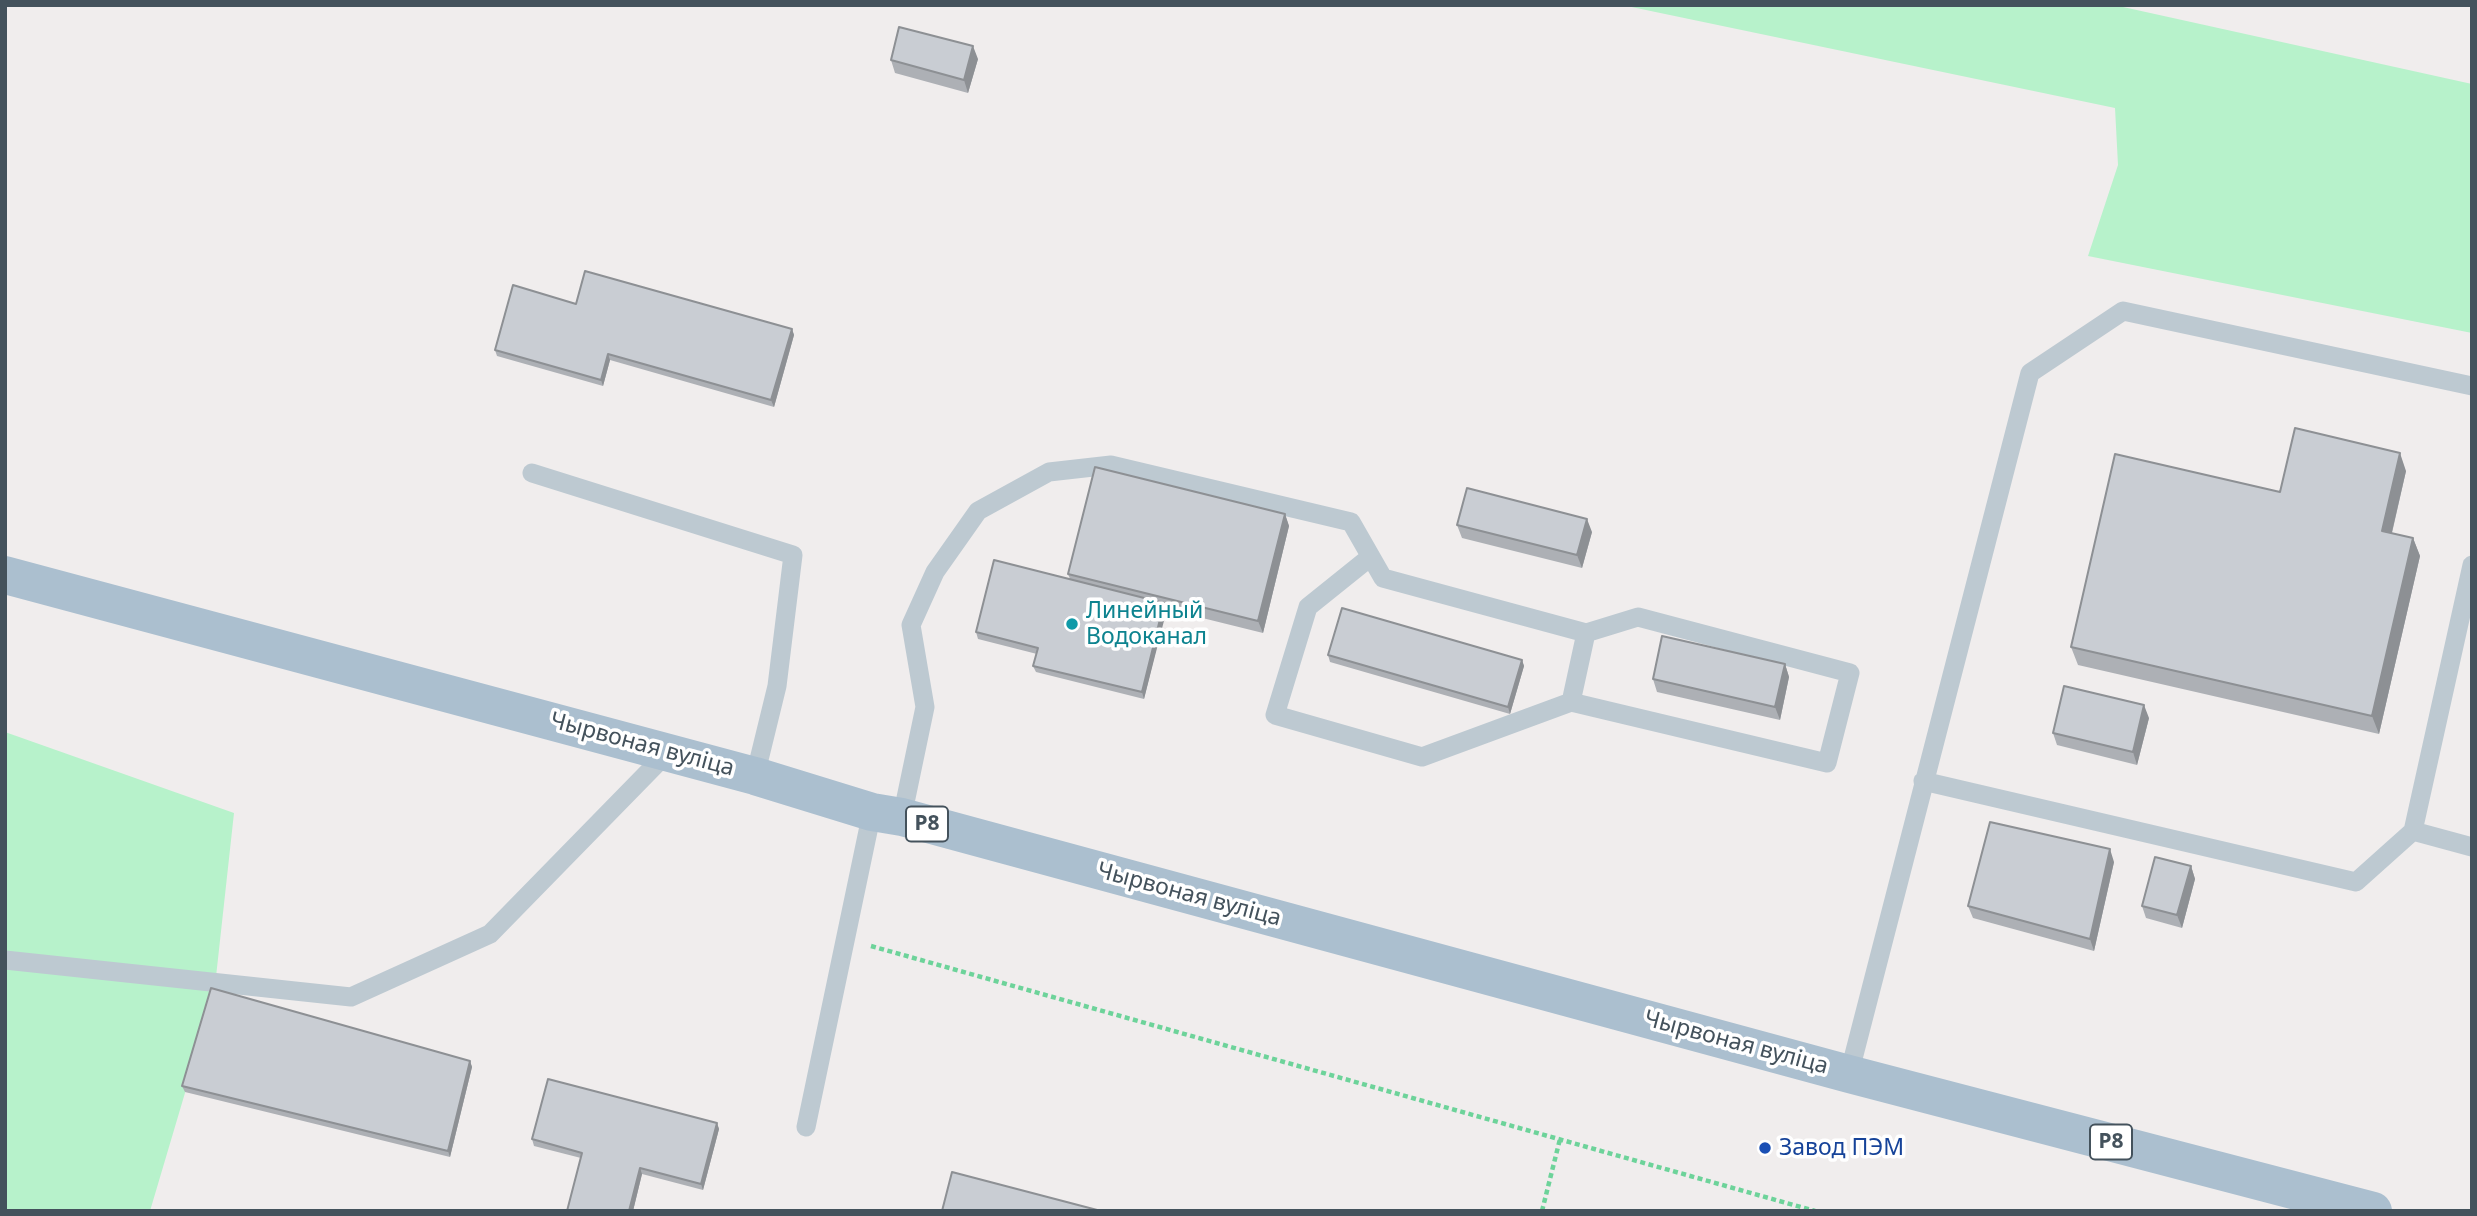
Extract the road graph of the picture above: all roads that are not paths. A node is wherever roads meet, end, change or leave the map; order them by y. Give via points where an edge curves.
1 (2472, 386) edge
2 (532, 473) dead end
3 (1368, 558) junction
4 (2472, 565) edge
5 (5, 575) edge
6 (1586, 633) junction
7 (1571, 702) junction
8 (668, 752) junction
9 (755, 776) junction
10 (1923, 780) junction
11 (887, 815) junction
12 (2413, 831) junction
13 (2472, 847) edge
14 (5, 960) edge
15 (1849, 1073) junction
16 (806, 1127) dead end
17 (2373, 1211) edge

1 - 10 lane via 2123,311 2030,373
2 - 9 lane via 793,555 777,686
3 - 6 lane via 1383,578
3 - 7 lane via 1308,607 1275,715 1422,757
3 - 11 lane via 1351,522 1111,465 1049,472 978,511 936,572 911,625 925,707
4 - 12 lane
5 - 8 main road, Чырвоная вуліца / Р8
6 - 7 lane
6 - 7 lane via 1638,617 1850,673 1827,763
8 - 9 main road, Чырвоная вуліца / Р8
8 - 14 lane via 490,934 351,997
9 - 11 main road, Чырвоная вуліца / Р8
10 - 12 lane via 2356,882
10 - 15 lane
11 - 15 main road, Чырвоная вуліца / Р8
11 - 16 lane via 847,939
12 - 13 lane
15 - 17 main road, Чырвоная вуліца / Р8

